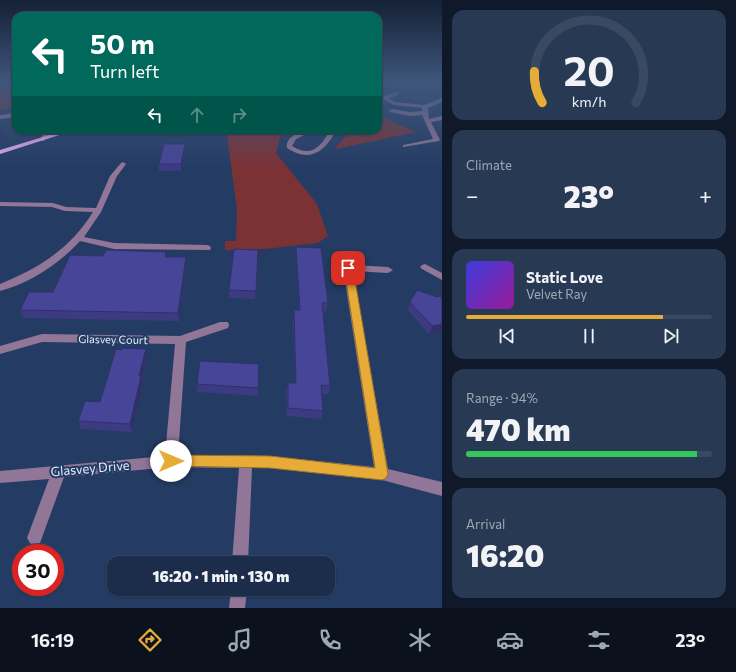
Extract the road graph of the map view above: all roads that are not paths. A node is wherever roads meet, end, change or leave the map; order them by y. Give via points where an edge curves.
1 (420, 111) edge
2 (425, 111) edge
3 (392, 112) dead end
4 (12, 115) edge
5 (0, 117) edge
6 (442, 118) edge
7 (428, 121) junction
8 (47, 134) edge
9 (60, 134) edge
10 (302, 134) edge
11 (331, 134) edge
12 (42, 140) junction
13 (405, 146) dead end
14 (0, 152) edge
15 (123, 164) dead end
16 (0, 204) edge
17 (98, 210) junction
18 (78, 238) junction
19 (207, 248) dead end
20 (425, 266) dead end
21 (388, 270) dead end
22 (442, 277) edge
23 (0, 288) edge
24 (224, 325) dead end
25 (181, 340) junction
26 (0, 350) edge
27 (171, 461) junction
28 (246, 462) junction
29 (59, 471) junction
30 (382, 474) junction
31 (0, 477) edge
32 (442, 489) edge
33 (35, 538) dead end
34 (240, 556) edge
35 (238, 596) edge
36 (237, 608) edge

1 - 3 street via 410,114
2 - 7 street
4 - 5 street
6 - 7 street
7 - 13 street via 437,140
8 - 12 street
9 - 12 main road
10 - 11 street via 294,138 289,148 300,153 317,151 322,148
12 - 14 main road
15 - 17 street via 114,173
16 - 17 street via 53,205 65,210
17 - 18 street
18 - 19 street via 114,246
18 - 23 street via 39,271
20 - 22 street
21 - 30 street via 348,264
24 - 25 street, Glasvey Court
25 - 26 street, Glasvey Court via 42,338
25 - 27 street
27 - 28 street, Glasvey Drive
27 - 29 street, Glasvey Drive
28 - 30 street, Glasvey Drive via 270,462
28 - 34 street
29 - 31 street, Glasvey Drive
29 - 33 street
30 - 32 street, Glasvey Drive
35 - 36 street

